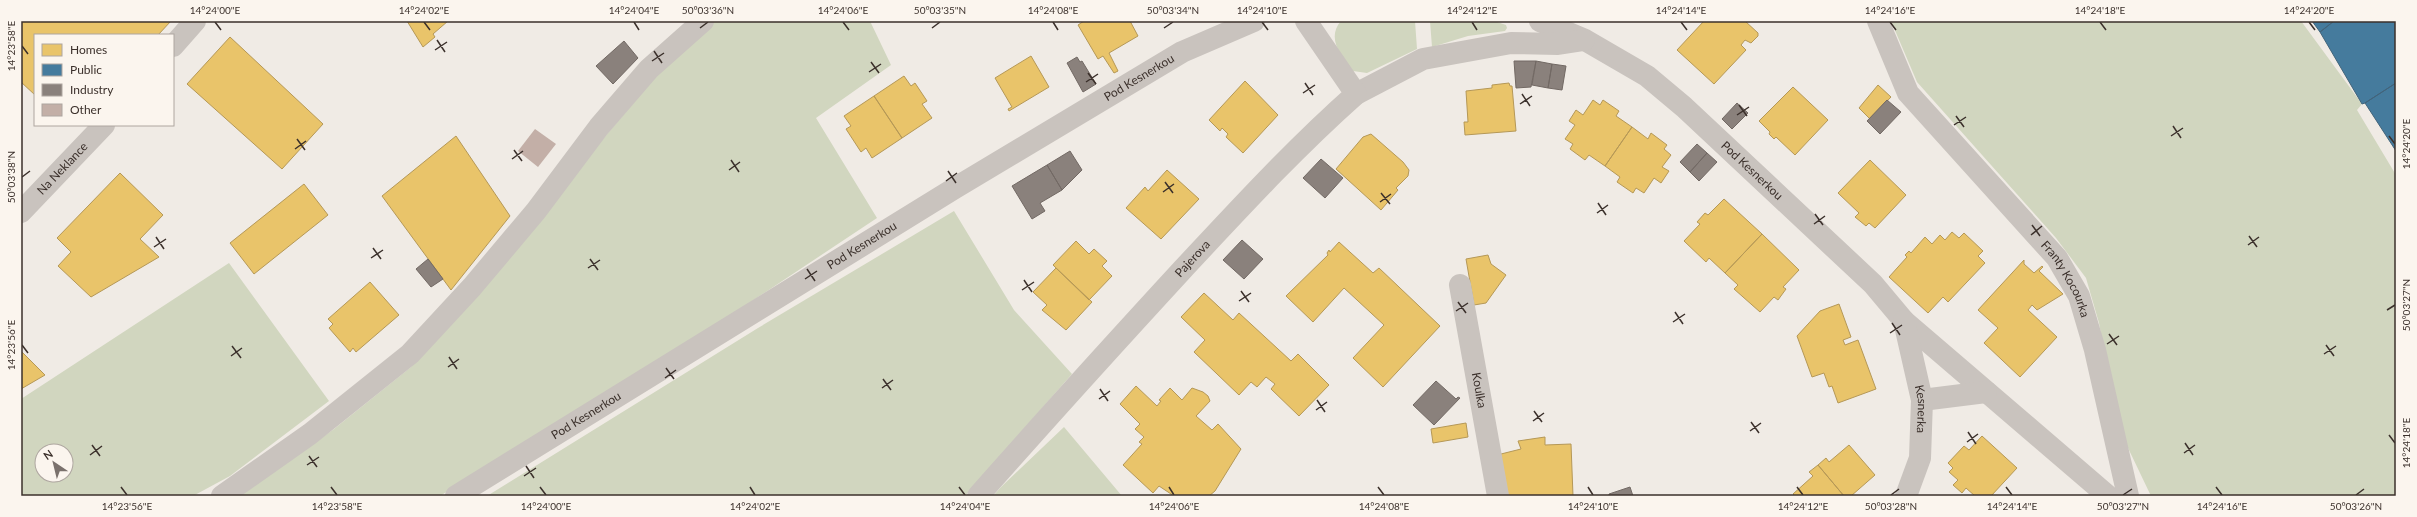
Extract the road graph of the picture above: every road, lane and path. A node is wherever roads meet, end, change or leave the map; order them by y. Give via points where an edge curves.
1 (195, 21) edge
2 (703, 21) edge
3 (1254, 21) edge
4 (1306, 21) edge
5 (1540, 21) edge
6 (1878, 21) edge
7 (1585, 40) junction
8 (174, 45) edge
9 (1356, 94) junction
10 (103, 126) edge
11 (21, 212) edge
12 (1460, 285) dead end
13 (1904, 321) junction
14 (1986, 392) junction
15 (1922, 400) junction
16 (222, 496) edge
17 (456, 496) edge
18 (978, 496) edge
19 (1498, 496) edge
20 (1906, 496) edge
21 (2108, 496) edge
22 (2128, 496) edge

1 - 8 street
2 - 16 street via 649,69 599,127 531,217 472,287 410,354 310,434
3 - 17 street, Pod Kesnerkou via 1182,52 954,188
4 - 9 street
5 - 7 street, Pod Kesnerkou
6 - 22 street, Franty Kocourka via 1908,93 2056,258 2079,296 2095,350
7 - 9 street via 1558,44 1511,43 1423,59
7 - 13 street, Pod Kesnerkou via 1647,76 1684,107 1873,284
9 - 18 street, Pajerova via 1304,141 1221,228 1089,370
10 - 11 street, Na Neklance
12 - 19 street, Koulka
13 - 14 street, Pod Kesnerkou
13 - 15 street, Kesnerka
14 - 15 street
14 - 21 street, Pod Kesnerkou
15 - 20 street, Kesnerka via 1920,458

